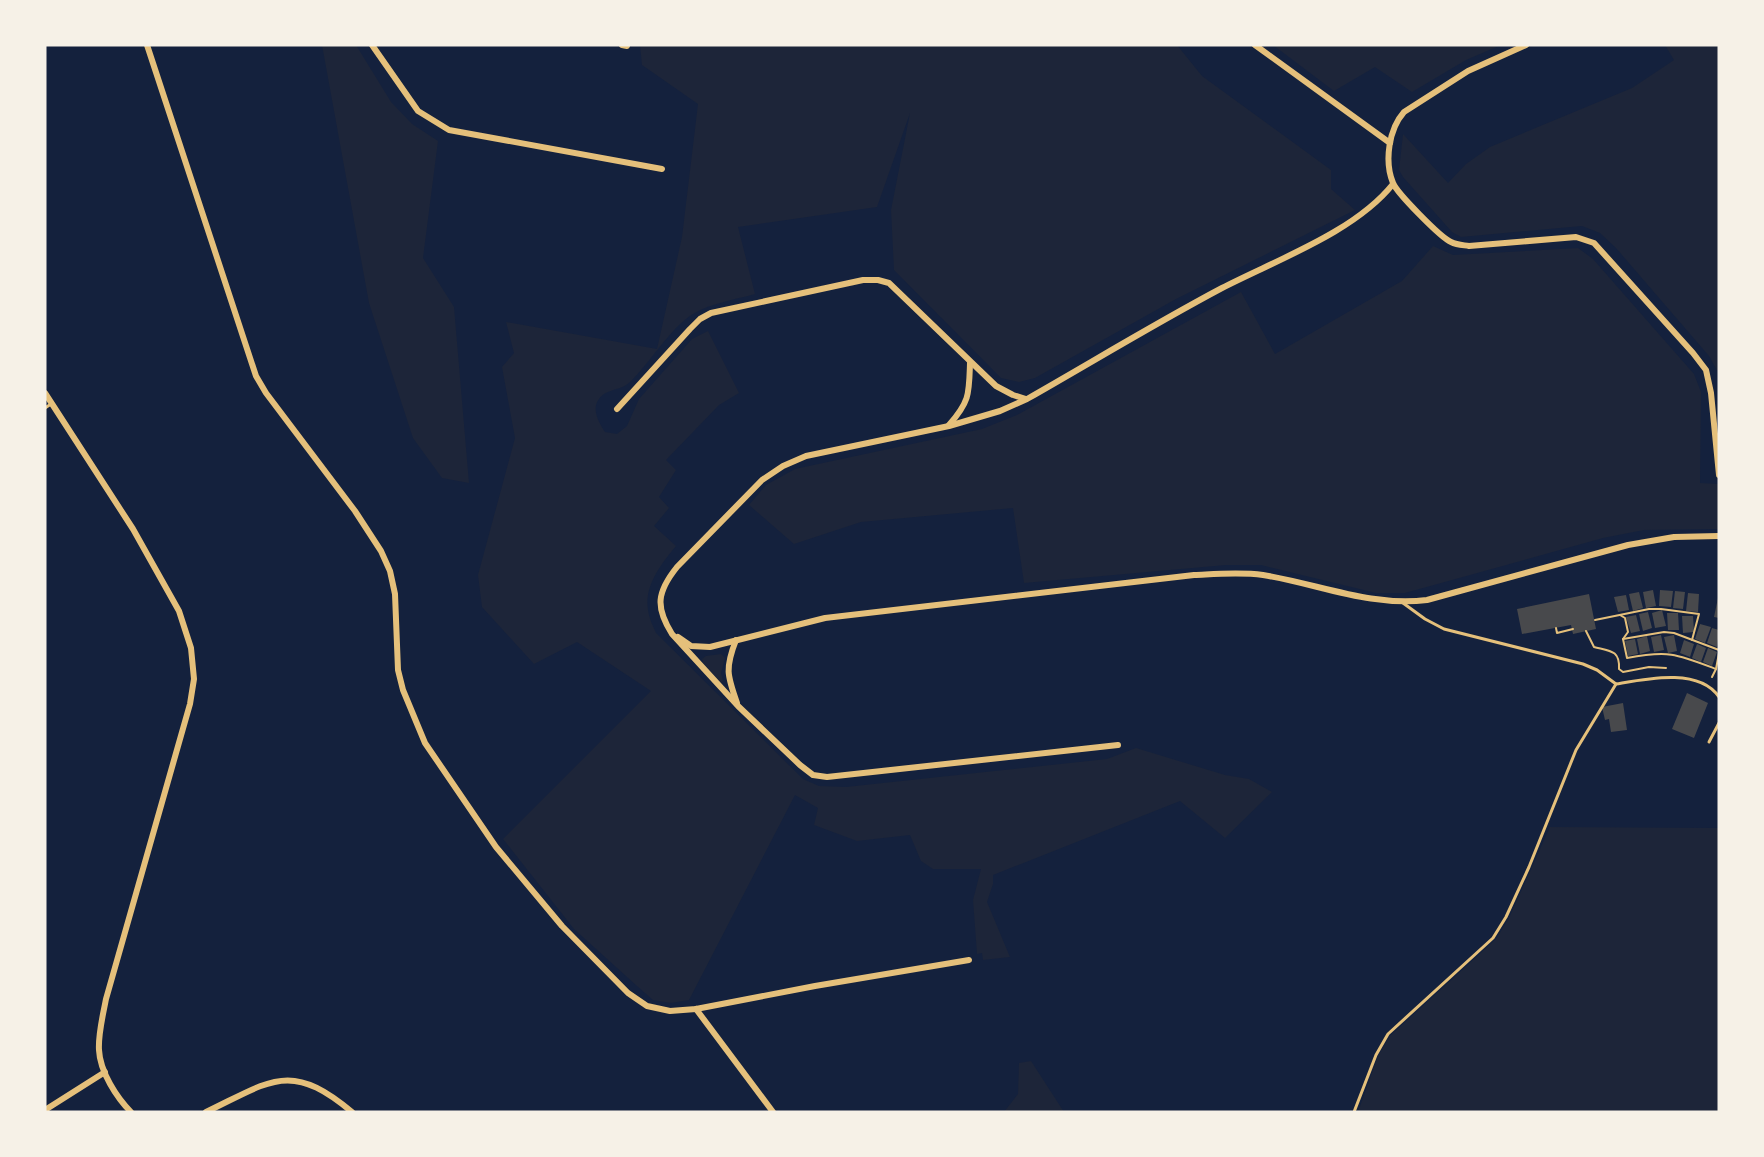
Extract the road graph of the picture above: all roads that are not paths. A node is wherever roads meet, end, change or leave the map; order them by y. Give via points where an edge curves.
1 (147, 45) edge
2 (372, 45) edge
3 (1255, 45) edge
4 (1526, 45) edge
5 (1390, 142) junction
6 (662, 169) dead end
7 (1393, 184) junction
8 (970, 363) junction
9 (45, 393) edge
10 (1027, 399) junction
11 (48, 406) edge
12 (617, 410) dead end
13 (949, 426) junction
14 (1719, 475) edge
15 (1719, 536) edge
16 (1403, 603) junction
17 (672, 634) junction
18 (736, 640) junction
19 (1616, 684) junction
20 (1719, 697) edge
21 (738, 706) junction
22 (1719, 723) edge
23 (1709, 742) dead end
24 (1118, 745) dead end
25 (969, 960) dead end
26 (696, 1009) junction
27 (105, 1072) junction
28 (45, 1110) edge
29 (132, 1112) edge
30 (206, 1112) edge
31 (351, 1112) edge
32 (773, 1112) edge
33 (1354, 1112) edge

1 - 26 street via 256,376 355,511 390,571 395,594 398,670 425,743 495,847 562,926 628,993 647,1006 670,1011
2 - 6 street via 418,111 449,130
3 - 5 street
4 - 5 street via 1468,71 1416,103 1396,120
5 - 7 street
7 - 10 street via 1380,201 1342,228 1221,289
7 - 14 street via 1438,234 1454,244 1576,237 1594,243 1706,370
8 - 10 street via 996,386
8 - 12 street via 889,283 863,280 711,313 700,319
8 - 13 street via 969,393 964,408
9 - 11 street
10 - 13 street
11 - 27 street via 133,529 179,611 191,648 194,679 106,999 99,1051
13 - 17 street via 806,456 762,480 665,582 661,608
15 - 16 street via 1674,537 1628,545 1427,600
16 - 18 street via 1262,575 1194,575 825,618
16 - 19 lane via 1444,629 1583,664
17 - 18 street via 700,648
17 - 21 street
18 - 21 street via 728,672
19 - 20 lane via 1665,676 1682,678 1706,685
19 - 33 lane via 1576,750 1506,917 1493,938 1388,1034
21 - 24 street via 800,765 813,775 827,777
22 - 23 lane
25 - 26 street
26 - 32 street
27 - 28 street
27 - 29 street
30 - 31 street via 267,1083 287,1079 309,1083

